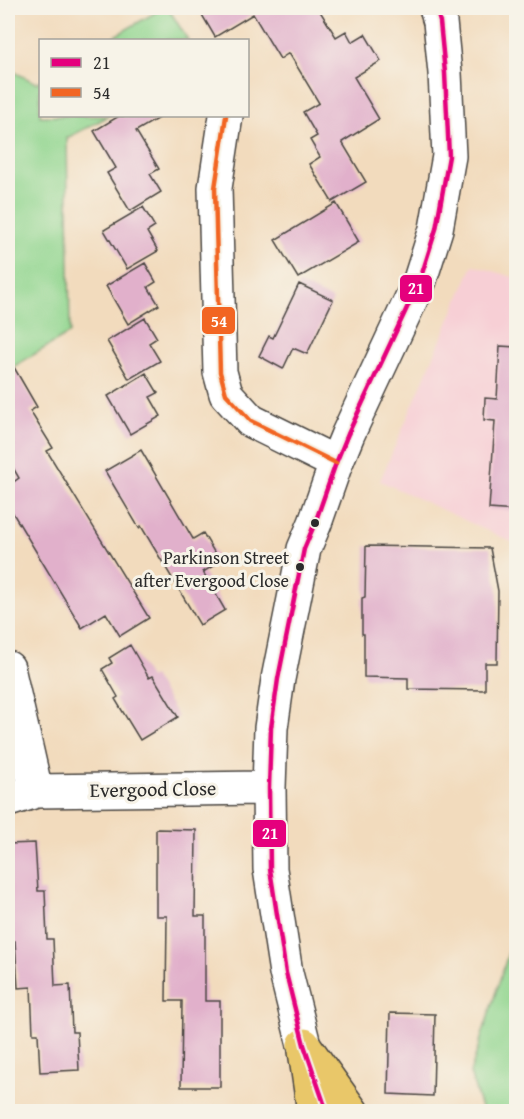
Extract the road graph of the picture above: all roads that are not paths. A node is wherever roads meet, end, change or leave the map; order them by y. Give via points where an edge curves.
1 (436, 8) edge
2 (226, 117) edge
3 (336, 463) junction
4 (8, 668) edge
5 (269, 788) junction
6 (22, 795) edge
7 (304, 1045) junction
8 (314, 1112) edge
9 (327, 1112) edge
10 (352, 1112) edge

1 - 3 street via 445,73 449,156 436,229 420,280
2 - 3 street via 215,188 220,372 226,394 251,421
3 - 5 street via 304,549 278,679
4 - 6 street, Evergood Close
5 - 6 street, Evergood Close
5 - 7 street via 270,869 286,973
7 - 8 main road
7 - 9 street
7 - 10 main road

